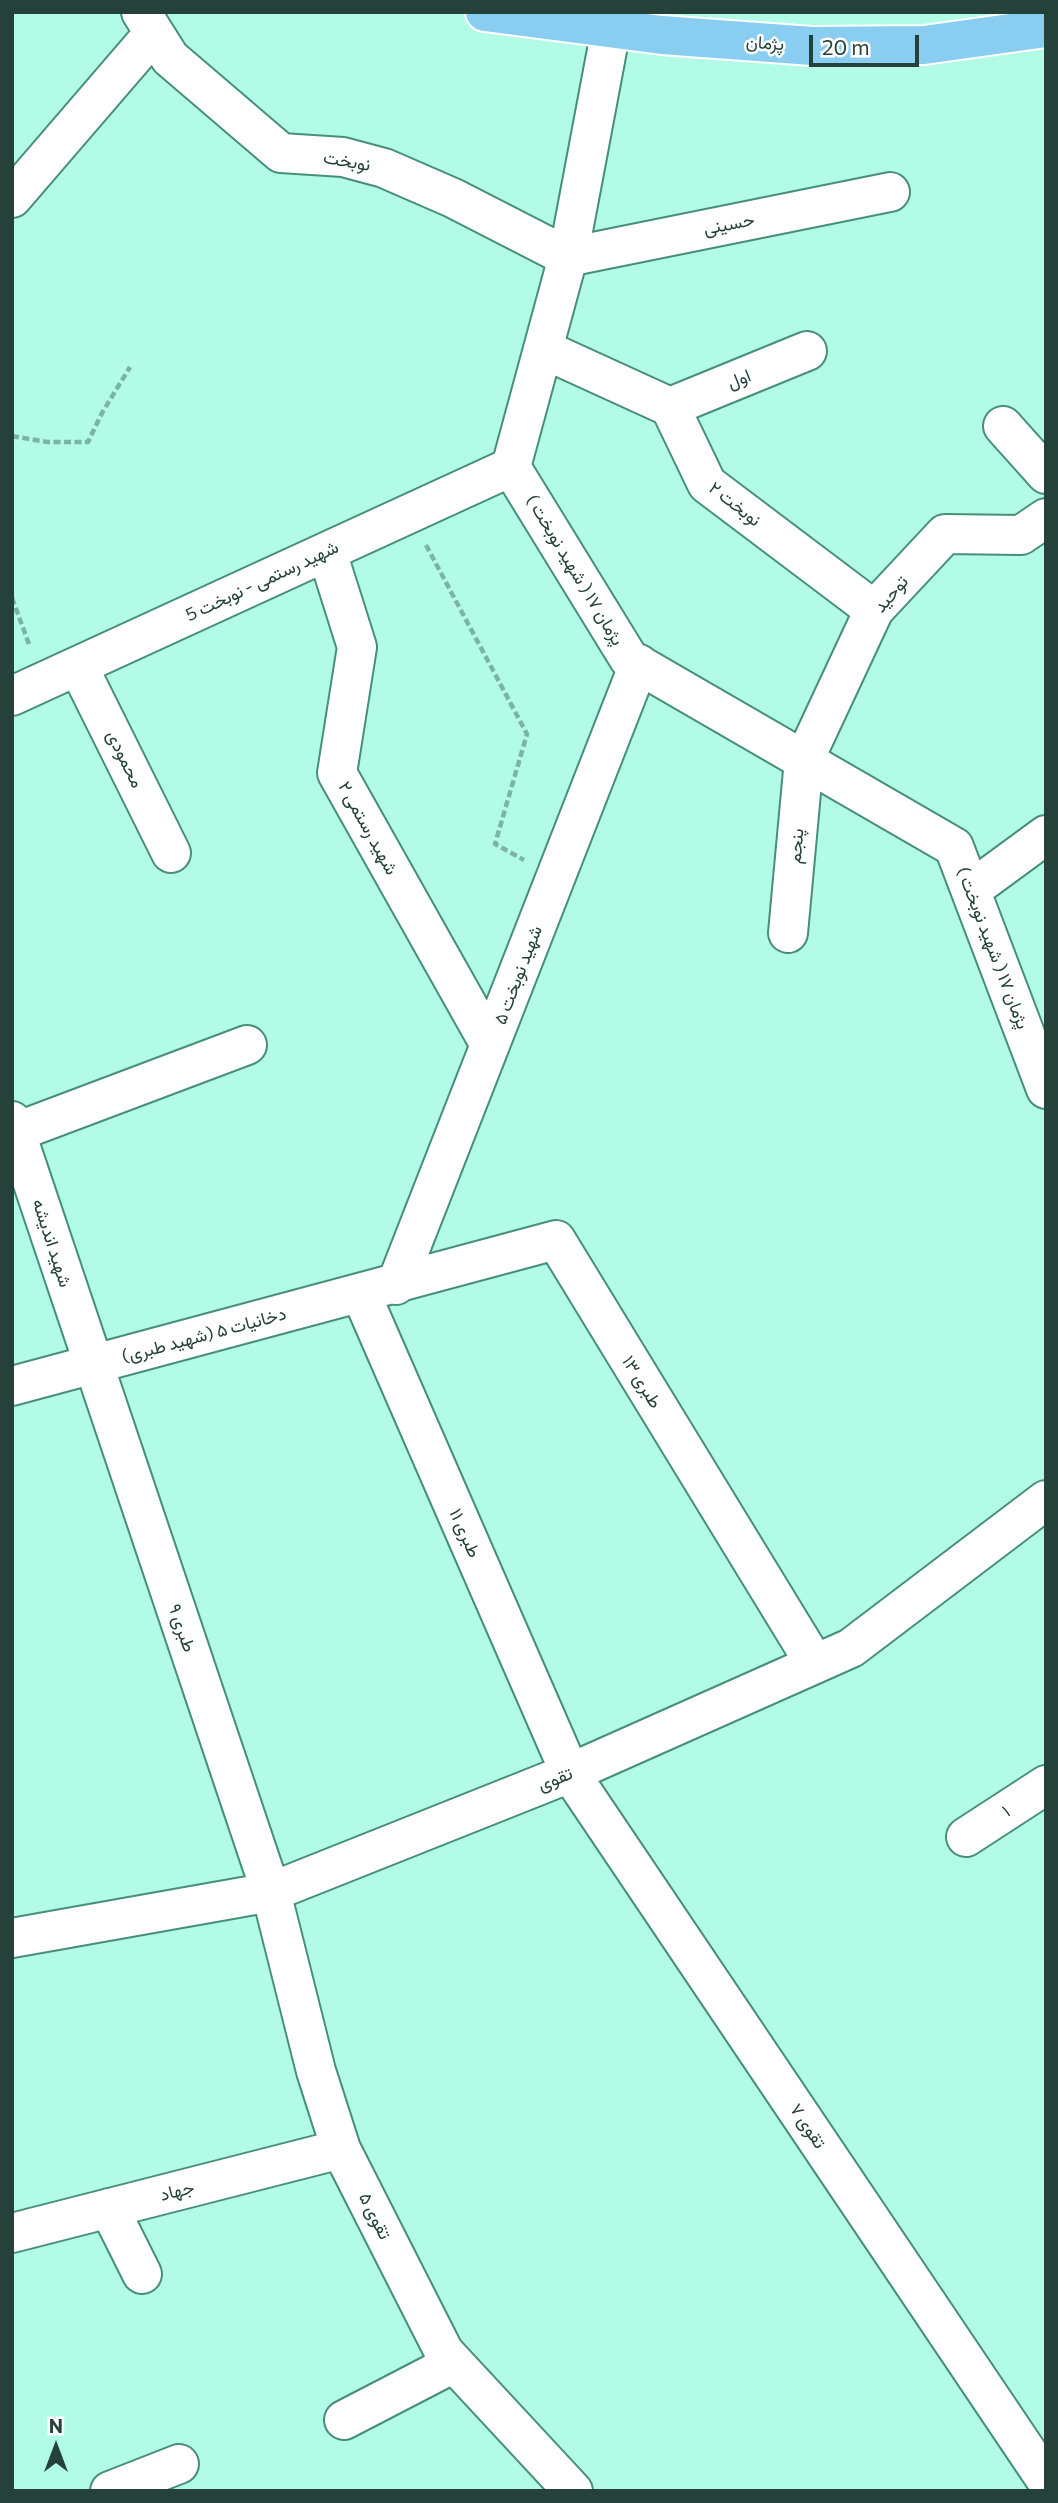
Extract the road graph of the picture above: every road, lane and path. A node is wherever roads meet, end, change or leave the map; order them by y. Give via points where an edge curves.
1 (485, 12) edge
2 (148, 23) edge
3 (1046, 28) edge
4 (611, 29) junction
5 (890, 192) dead end
6 (12, 198) edge
7 (568, 257) junction
8 (543, 349) junction
9 (807, 351) dead end
10 (130, 366) dead end
11 (670, 407) junction
12 (1003, 426) dead end
13 (12, 436) edge
14 (512, 467) junction
15 (1046, 474) edge
16 (409, 514) junction
17 (1046, 517) edge
18 (327, 552) junction
19 (12, 598) edge
20 (874, 610) junction
21 (639, 664) junction
22 (79, 666) junction
23 (27, 689) edge
24 (804, 760) junction
25 (1046, 835) edge
26 (171, 853) dead end
27 (556, 876) junction
28 (971, 890) junction
29 (788, 933) dead end
30 (247, 1045) dead end
31 (490, 1045) junction
32 (1046, 1089) edge
33 (14, 1126) edge
34 (378, 1289) junction
35 (92, 1365) junction
36 (12, 1386) edge
37 (1046, 1500) edge
38 (815, 1664) junction
39 (570, 1773) junction
40 (1046, 1785) edge
41 (966, 1837) dead end
42 (271, 1892) junction
43 (12, 1938) edge
44 (341, 2149) junction
45 (109, 2208) junction
46 (12, 2232) edge
47 (142, 2274) dead end
48 (454, 2363) junction
49 (344, 2420) dead end
50 (179, 2464) dead end
51 (1046, 2480) edge
52 (110, 2491) edge
53 (573, 2491) edge

1 - 4 main road, پژمان
2 - 6 street, نوبخت
2 - 7 street, نوبخت via 170,58 281,153 343,157 384,168
3 - 4 main road, پژمان via 924,45 812,47
4 - 7 street
5 - 7 street, حسینی
7 - 8 street
8 - 11 street
8 - 14 street
9 - 11 street, اول
10 - 13 path via 88,442
11 - 20 street, نوبخت ۲ via 707,484
12 - 15 street
14 - 16 street, شهید رستمی - نوبخت 5
14 - 21 street, پژمان ۱۷ ( شهید نوبخت ) via 629,659
16 - 18 street, شهید رستمی - نوبخت 5
16 - 27 path via 527,734 495,844
17 - 20 street, توحید via 1021,535 946,534
18 - 22 street, شهید رستمی - نوبخت 5
18 - 31 street, شهید رستمی ۲ via 356,646 337,773
19 - 23 path
20 - 24 street, توحید
21 - 24 street, پژمان ۱۷ ( شهید نوبخت )
21 - 27 street, شهید نوبخت ۵
22 - 23 street, شهید رستمی - نوبخت 5
22 - 26 street, محمودی
24 - 28 street, پژمان ۱۷ ( شهید نوبخت ) via 954,847
24 - 29 street, پنجم
25 - 28 street
27 - 31 street, شهید نوبخت ۵
28 - 32 street, پژمان ۱۷ ( شهید نوبخت )
30 - 33 street
31 - 34 street, شهید نوبخت ۵
33 - 35 street, شهید اندیشه
34 - 35 street, دخانیات ۵ (شهید طبری)
34 - 38 street, طبری ۱۳ via 556,1240
34 - 39 street, طبری ۱۱
35 - 36 street, دخانیات ۵ (شهید طبری)
35 - 42 street, طبری ۹
37 - 38 street, تقوی via 851,1648
38 - 39 street, تقوی
39 - 42 street, تقوی
39 - 51 street, تقوی ۷
40 - 41 street, ۱
42 - 43 street, تقوی
42 - 44 street, تقوی ۵ via 316,2071
44 - 45 street, جهاد
44 - 48 street, تقوی ۵ via 444,2352
45 - 46 street, جهاد
45 - 47 street
48 - 49 street
48 - 53 street, تقوی ۵
50 - 52 street

